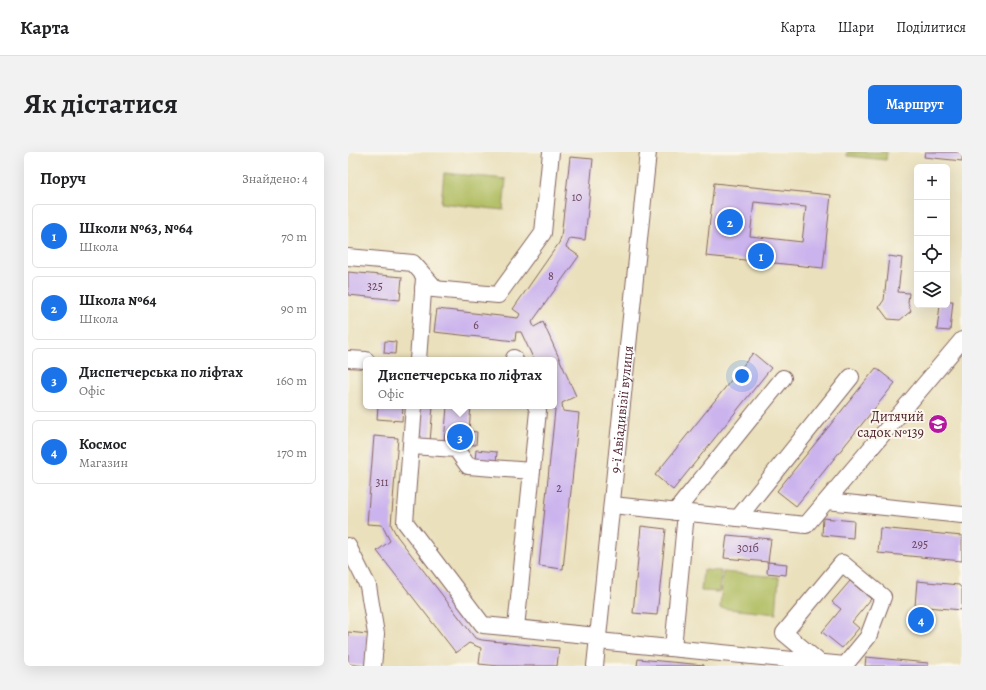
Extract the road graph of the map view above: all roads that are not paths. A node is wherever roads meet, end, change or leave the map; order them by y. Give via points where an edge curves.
1 (551, 152) edge
2 (648, 152) edge
3 (348, 257) edge
4 (428, 284) junction
5 (962, 340) edge
6 (418, 357) edge
7 (348, 359) edge
8 (363, 360) edge
9 (851, 377) dead end
10 (783, 378) dead end
11 (414, 409) edge
12 (537, 409) edge
13 (411, 446) junction
14 (532, 471) junction
15 (827, 501) junction
16 (612, 505) junction
17 (681, 512) junction
18 (962, 515) edge
19 (738, 518) junction
20 (348, 546) edge
21 (516, 628) junction
22 (598, 638) junction
23 (673, 648) junction
24 (818, 664) edge
25 (373, 666) edge
26 (595, 666) edge

1 - 4 street via 543,233 498,295
2 - 16 street, 9-ї Авіадивізії вулиця
3 - 4 street via 413,264
4 - 6 street
5 - 15 street
7 - 8 street
9 - 19 street
10 - 17 street
11 - 13 street
12 - 14 street
13 - 14 street via 456,449 468,466
13 - 21 street via 405,522 483,625
14 - 21 street
15 - 18 street
15 - 19 street via 806,525
16 - 17 street
16 - 22 street, 9-ї Авіадивізії вулиця
17 - 19 street
17 - 23 street
20 - 25 street via 368,586 376,634
21 - 22 street
22 - 23 street
22 - 26 street, 9-ї Авіадивізії вулиця
23 - 24 street
24 - 24 street via 844,665 868,637 883,597 842,563 784,633

